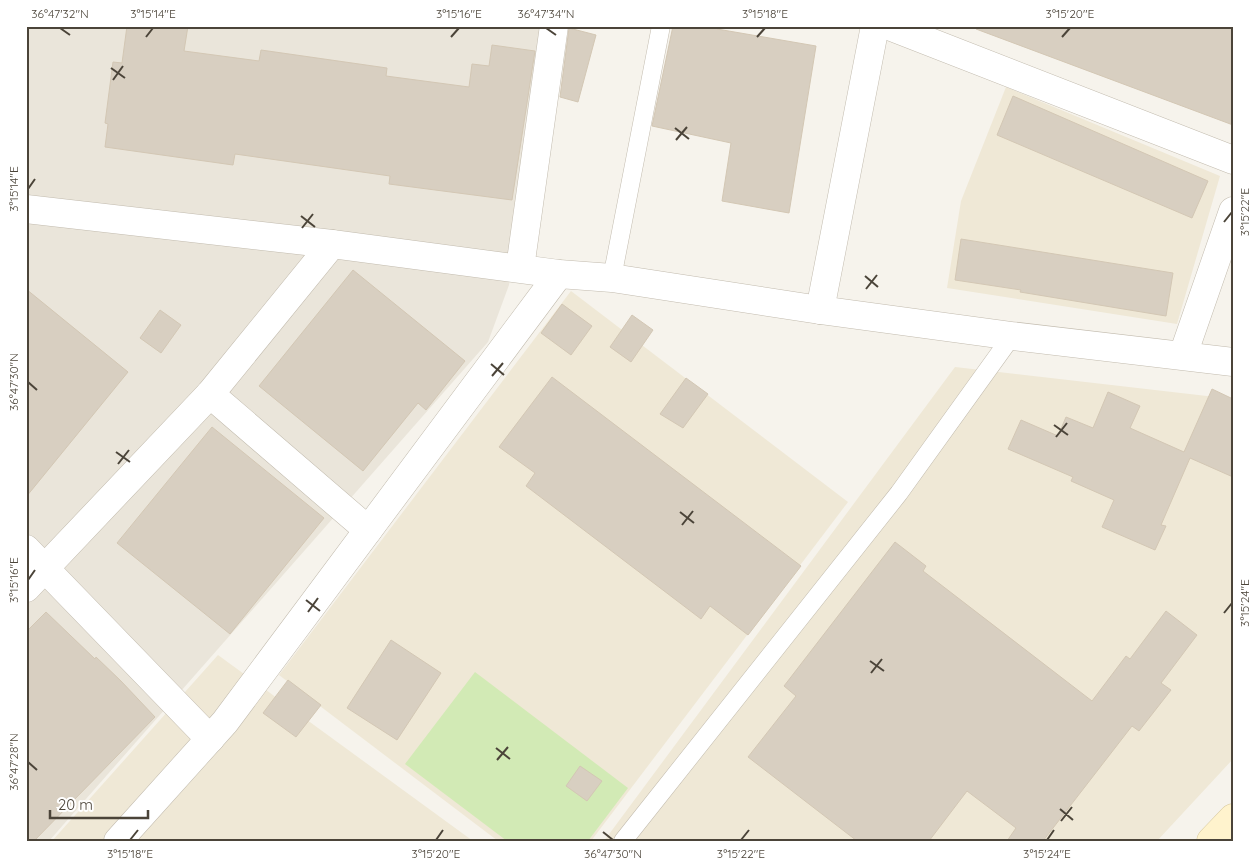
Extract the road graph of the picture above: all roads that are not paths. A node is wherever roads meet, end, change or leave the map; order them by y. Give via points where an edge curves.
1 (554, 26) edge
2 (661, 26) edge
3 (875, 26) edge
4 (889, 26) edge
5 (1233, 160) edge
6 (26, 209) edge
7 (1233, 211) edge
8 (332, 244) junction
9 (520, 268) junction
10 (559, 274) junction
11 (612, 278) junction
12 (820, 310) junction
13 (1012, 336) junction
14 (1183, 355) junction
15 (1233, 362) edge
16 (210, 394) junction
17 (368, 530) junction
18 (36, 558) edge
19 (26, 588) edge
20 (210, 739) junction
21 (1233, 818) edge
22 (118, 841) edge
23 (623, 841) edge
24 (1211, 841) edge

1 - 9 street
2 - 11 lane
3 - 12 street
4 - 5 street
6 - 8 street
7 - 14 street
8 - 9 street
8 - 16 street
9 - 10 street
10 - 11 street
10 - 17 street
11 - 12 street
12 - 13 street
13 - 14 street
13 - 23 lane via 899,493
14 - 15 street
16 - 17 street
16 - 18 street
17 - 20 street
18 - 19 street
18 - 20 street
20 - 22 street
21 - 24 main road

